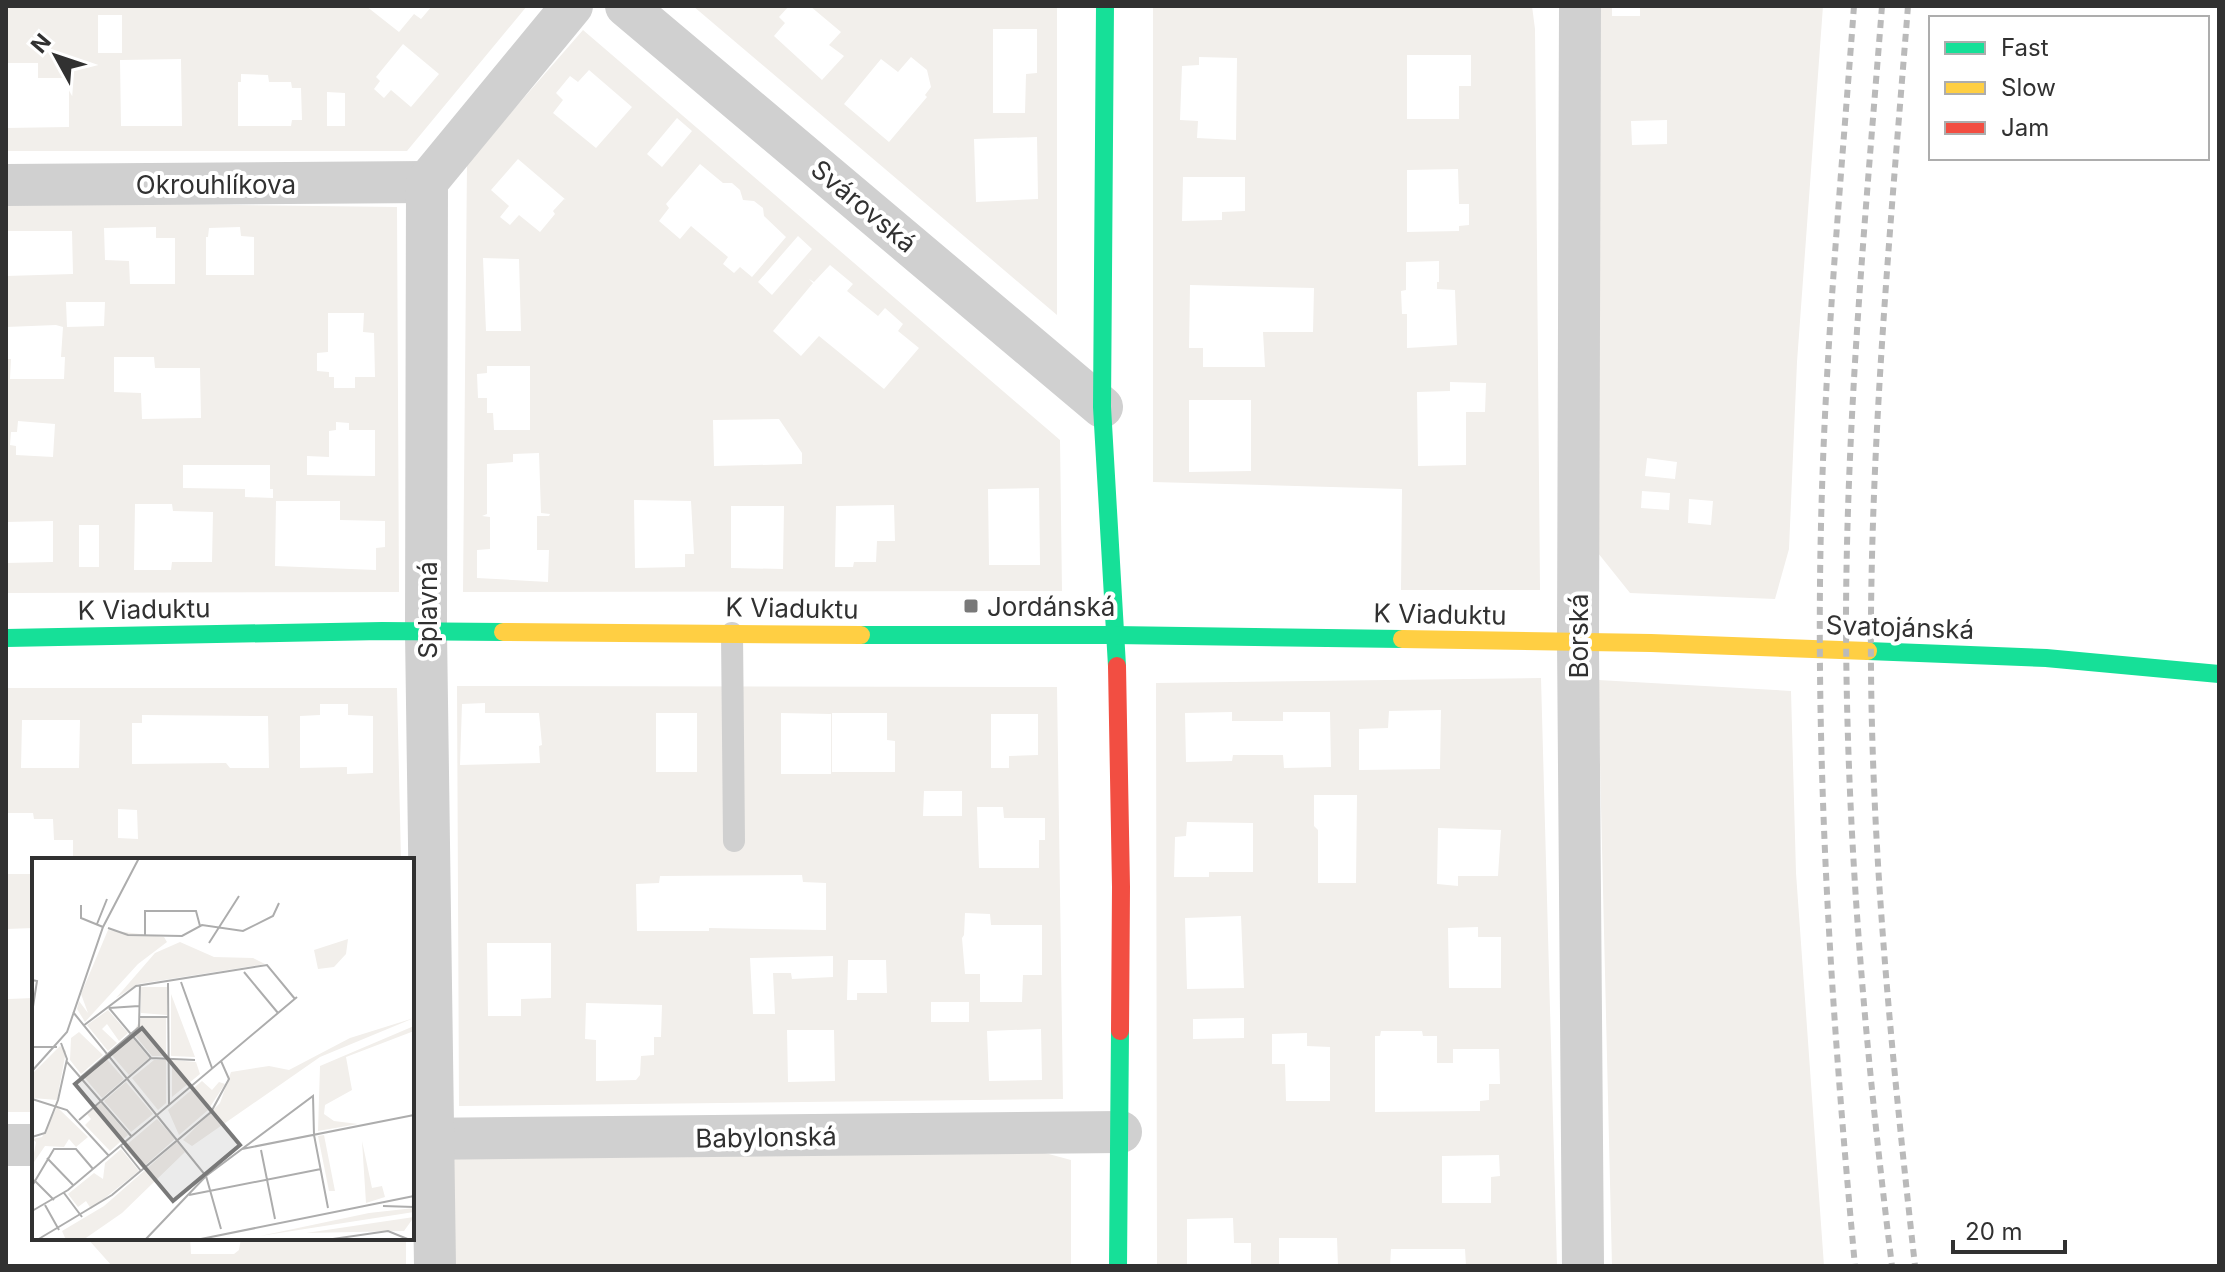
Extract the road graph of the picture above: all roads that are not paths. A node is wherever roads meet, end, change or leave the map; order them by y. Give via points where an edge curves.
1 (572, 6) edge
2 (626, 6) edge
3 (1105, 6) edge
4 (1580, 6) edge
5 (427, 182) junction
6 (6, 185) edge
7 (1102, 407) junction
8 (426, 632) junction
9 (732, 633) junction
10 (1114, 635) junction
11 (6, 638) edge
12 (1578, 642) junction
13 (2219, 674) edge
14 (734, 841) dead end
15 (1121, 1132) junction
16 (422, 1138) edge
17 (6, 1145) edge
18 (32, 1145) edge
19 (435, 1266) edge
20 (1118, 1266) edge
21 (1583, 1266) edge

1 - 5 street
2 - 7 street, Svárovská
3 - 7 street
4 - 12 street, Borská
5 - 6 street, Okrouhlíkova
5 - 8 street, Splavná
7 - 10 street
8 - 9 street, K Viaduktu
8 - 11 street, K Viaduktu
8 - 16 street, Splavná
9 - 10 street, K Viaduktu
9 - 14 lane
10 - 12 street, K Viaduktu
10 - 15 street
12 - 13 street, Svatojánská via 2046,658
12 - 21 street, Borská
15 - 16 street, Babylonská
15 - 20 street
16 - 19 street, Splavná
17 - 18 street

